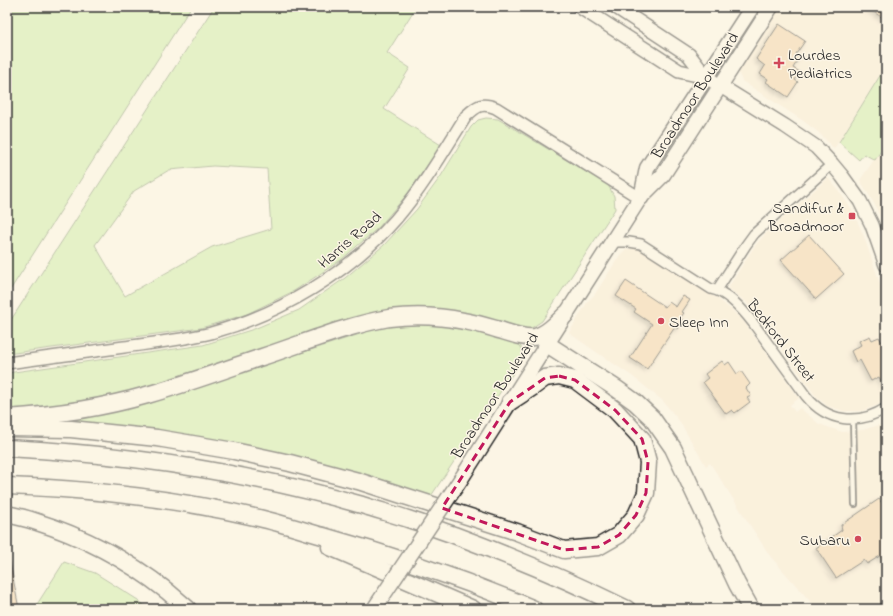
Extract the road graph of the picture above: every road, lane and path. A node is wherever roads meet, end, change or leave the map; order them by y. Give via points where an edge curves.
1 (580, 7) edge
2 (616, 7) edge
3 (752, 7) edge
4 (771, 7) edge
5 (706, 76) junction
6 (720, 86) junction
7 (832, 164) junction
8 (640, 198) junction
9 (613, 242) junction
10 (886, 265) edge
11 (717, 290) junction
12 (566, 314) junction
13 (547, 344) junction
14 (7, 363) edge
15 (510, 402) junction
16 (886, 408) edge
17 (7, 418) edge
18 (853, 419) junction
19 (7, 428) edge
20 (7, 448) edge
21 (7, 486) edge
22 (855, 504) dead end
23 (7, 514) edge
24 (260, 518) junction
25 (188, 609) edge
26 (374, 609) edge
27 (473, 609) edge
28 (534, 609) edge
29 (627, 609) edge
30 (751, 609) edge

1 - 5 main road via 679,71
2 - 5 main road via 689,55
3 - 5 main road, Broadmoor Boulevard
4 - 6 main road, Broadmoor Boulevard
5 - 6 main road
5 - 8 main road, Broadmoor Boulevard via 647,168
6 - 7 main road via 816,147
6 - 8 main road, Broadmoor Boulevard via 663,175
7 - 10 main road via 852,188 865,210
7 - 11 street via 754,234
8 - 9 main road, Broadmoor Boulevard
8 - 14 street, Harris Road via 496,108 480,106 466,116 423,185 380,236 341,269 299,297 236,325 203,334
9 - 11 street, Bedford Street via 641,244 711,289
9 - 12 main road, Broadmoor Boulevard
11 - 18 street, Bedford Street via 746,314 818,409 834,417
12 - 13 main road, Broadmoor Boulevard
12 - 17 highway via 548,331 534,337 519,336 441,317 389,318 345,329 190,382 113,404
13 - 15 main road, Broadmoor Boulevard
13 - 30 highway via 617,389 652,418 673,448
15 - 19 highway via 545,378 559,376 575,380 615,410 642,439 648,462 646,493 636,515 619,535 598,547 564,550 517,532 358,481 234,451 157,438 71,429
15 - 26 main road, Broadmoor Boulevard, bridge
16 - 18 street, Bedford Street via 868,417
18 - 22 lane
20 - 29 highway via 139,459 264,481 326,495 408,518 500,552
21 - 24 highway via 119,495 205,507
23 - 25 highway via 72,534 109,552 167,591
24 - 27 highway
24 - 28 highway via 442,573

